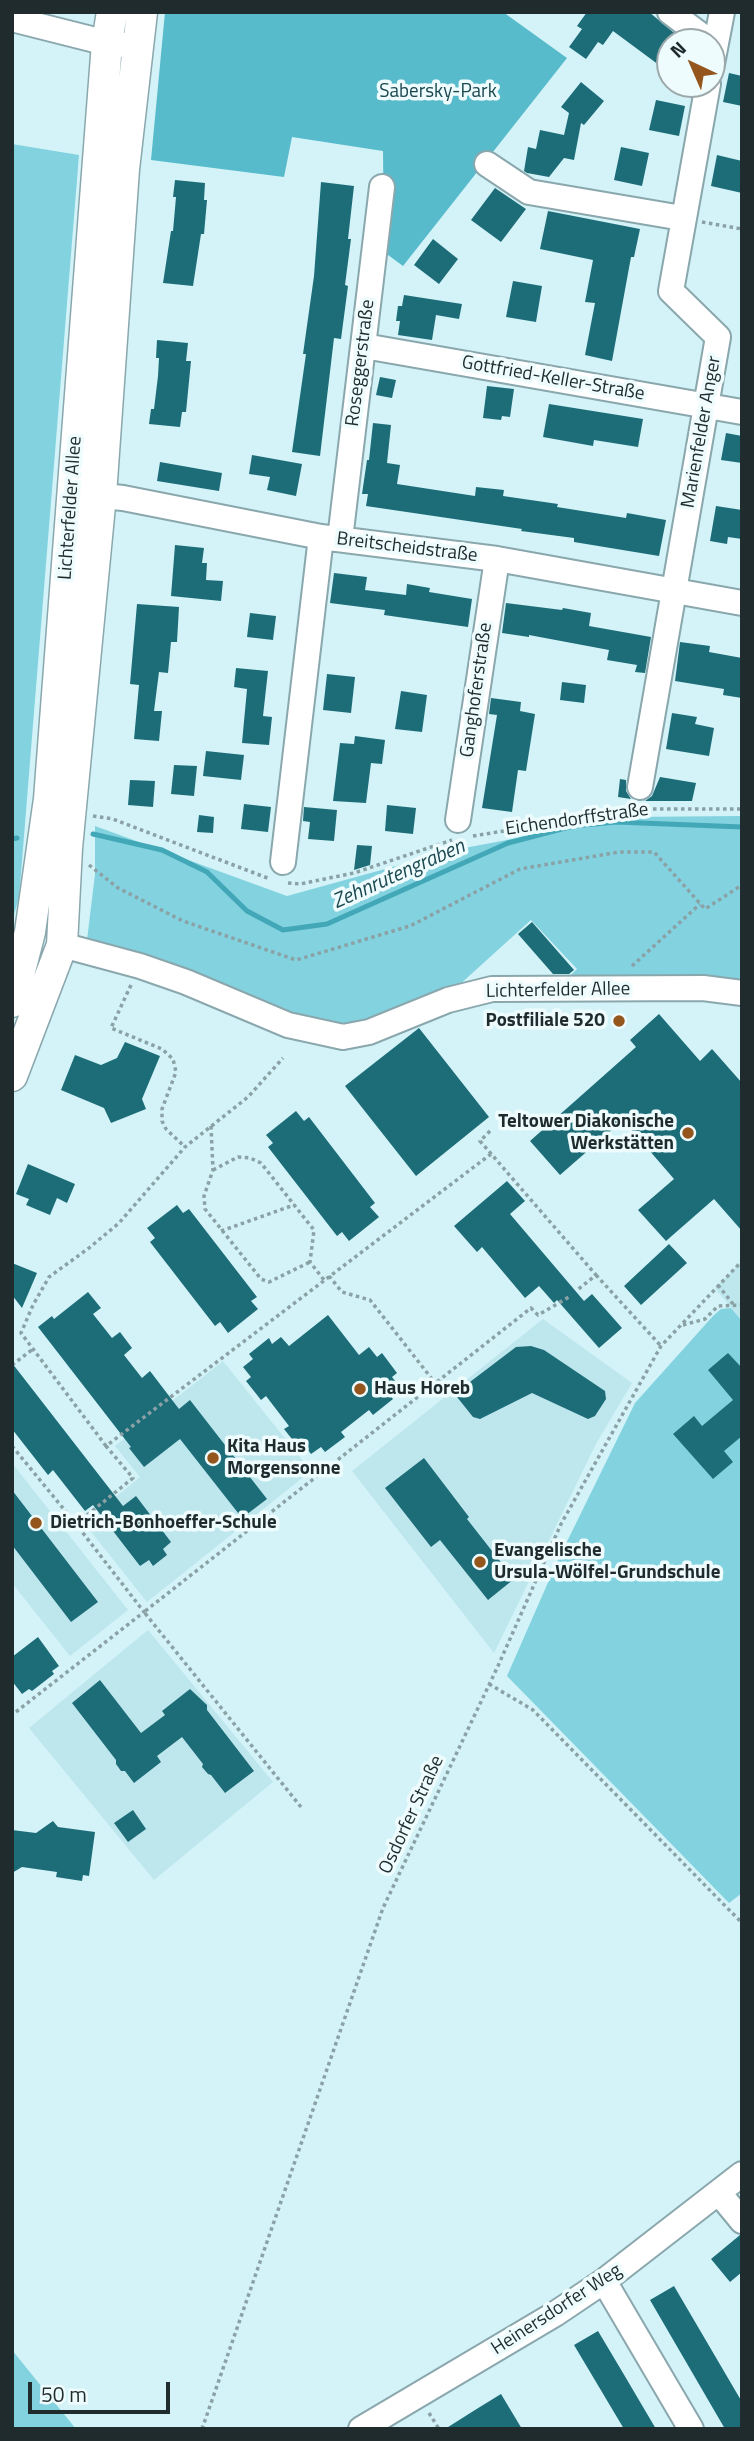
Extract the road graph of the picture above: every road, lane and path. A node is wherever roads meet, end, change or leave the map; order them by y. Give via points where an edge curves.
1 (112, 12) edge
2 (142, 12) edge
3 (670, 12) edge
4 (12, 19) edge
5 (689, 28) edge
6 (107, 43) junction
7 (137, 46) junction
8 (705, 98) edge
9 (487, 164) dead end
10 (382, 187) dead end
11 (682, 218) junction
12 (742, 229) edge
13 (364, 346) junction
14 (708, 406) junction
15 (742, 412) edge
16 (87, 495) junction
17 (330, 538) junction
18 (497, 559) junction
19 (674, 592) junction
20 (742, 603) edge
21 (640, 787) dead end
22 (742, 809) edge
23 (463, 828) joint
24 (67, 848) junction
25 (283, 862) dead end
26 (742, 885) edge
27 (700, 904) junction
28 (62, 945) junction
29 (140, 966) junction
30 (608, 989) junction
31 (742, 993) edge
32 (12, 1002) edge
33 (283, 1058) dead end
34 (12, 1076) edge
35 (211, 1126) junction
36 (490, 1131) dead end
37 (185, 1147) junction
38 (491, 1154) junction
39 (213, 1170) junction
40 (295, 1205) junction
41 (221, 1230) junction
42 (742, 1261) edge
43 (310, 1262) junction
44 (596, 1275) junction
45 (329, 1276) junction
46 (324, 1280) junction
47 (718, 1285) junction
48 (576, 1292) dead end
49 (569, 1297) dead end
50 (733, 1304) junction
51 (742, 1305) edge
52 (680, 1325) junction
53 (661, 1346) junction
54 (33, 1349) junction
55 (12, 1365) edge
56 (436, 1384) junction
57 (12, 1446) edge
58 (106, 1446) junction
59 (76, 1524) junction
60 (144, 1612) junction
61 (489, 1684) junction
62 (12, 1715) edge
63 (300, 1807) dead end
64 (742, 1923) edge
65 (742, 2174) edge
66 (719, 2193) junction
67 (742, 2221) edge
68 (604, 2281) junction
69 (429, 2413) dead end
70 (202, 2429) edge
71 (361, 2429) edge
72 (439, 2429) edge
73 (691, 2429) edge

1 - 6 main road, Lichterfelder Allee
2 - 7 main road, Lichterfelder Allee
3 - 5 street
4 - 6 street
6 - 7 street
6 - 16 main road, Lichterfelder Allee
7 - 16 main road, Lichterfelder Allee
8 - 11 street, Marienfelder Anger
9 - 11 street via 529,192
10 - 13 street, Roseggerstraße
11 - 12 path
11 - 14 street, Marienfelder Anger via 671,291 718,337
13 - 14 street, Gottfried-Keller-Straße
13 - 17 street, Roseggerstraße
14 - 15 street, Gottfried-Keller-Straße
14 - 19 street, Marienfelder Anger
16 - 17 street, Breitscheidstraße
16 - 24 main road, Lichterfelder Allee
16 - 32 main road, Lichterfelder Allee via 30,932
17 - 18 street, Breitscheidstraße
17 - 25 street, Roseggerstraße
18 - 19 street, Breitscheidstraße
18 - 23 street, Ganghoferstraße
19 - 20 street, Breitscheidstraße
19 - 21 street, Eichendorffstraße
22 - 23 path, Eichendorffstraße via 636,809
24 - 27 path via 118,888 183,921 296,961 410,926 520,869 620,852 654,852
24 - 28 main road, Lichterfelder Allee
26 - 27 path via 705,909
27 - 30 path
28 - 29 street, Lichterfelder Allee
28 - 34 main road, Lichterfelder Allee
29 - 30 street, Lichterfelder Allee via 288,1025 343,1037 369,1032 448,999 492,989
29 - 37 path via 111,1028 162,1049 173,1059 176,1072 162,1121
30 - 31 street, Lichterfelder Allee via 702,988
33 - 35 path via 248,1097
35 - 37 path
35 - 39 path
36 - 38 path via 480,1141
37 - 54 path via 119,1223 49,1277 21,1333
38 - 44 path
38 - 45 path
39 - 40 path via 238,1157 250,1158 261,1163
39 - 41 path via 204,1196 205,1209
40 - 41 path
40 - 43 path via 314,1230
41 - 43 path via 261,1279 269,1282
42 - 47 path, Osdorfer Straße
43 - 46 path
44 - 48 path
44 - 53 path
45 - 46 path
45 - 56 path via 342,1292 370,1300
46 - 58 path
47 - 50 path
47 - 52 path, Osdorfer Straße
49 - 56 path via 538,1315 531,1308
50 - 51 path
50 - 52 path via 718,1306 705,1319
52 - 53 path, Osdorfer Straße
53 - 61 path, Osdorfer Straße via 561,1524
54 - 55 path
54 - 58 path
56 - 60 path
57 - 59 path
58 - 59 path via 133,1478
59 - 60 path
60 - 62 path
60 - 63 path
61 - 64 path via 533,1710
61 - 70 path, Osdorfer Straße via 383,1909
65 - 66 street, Heinersdorfer Weg
66 - 67 street
66 - 68 street, Heinersdorfer Weg
68 - 71 street, Heinersdorfer Weg via 498,2350
68 - 73 street
69 - 72 path

